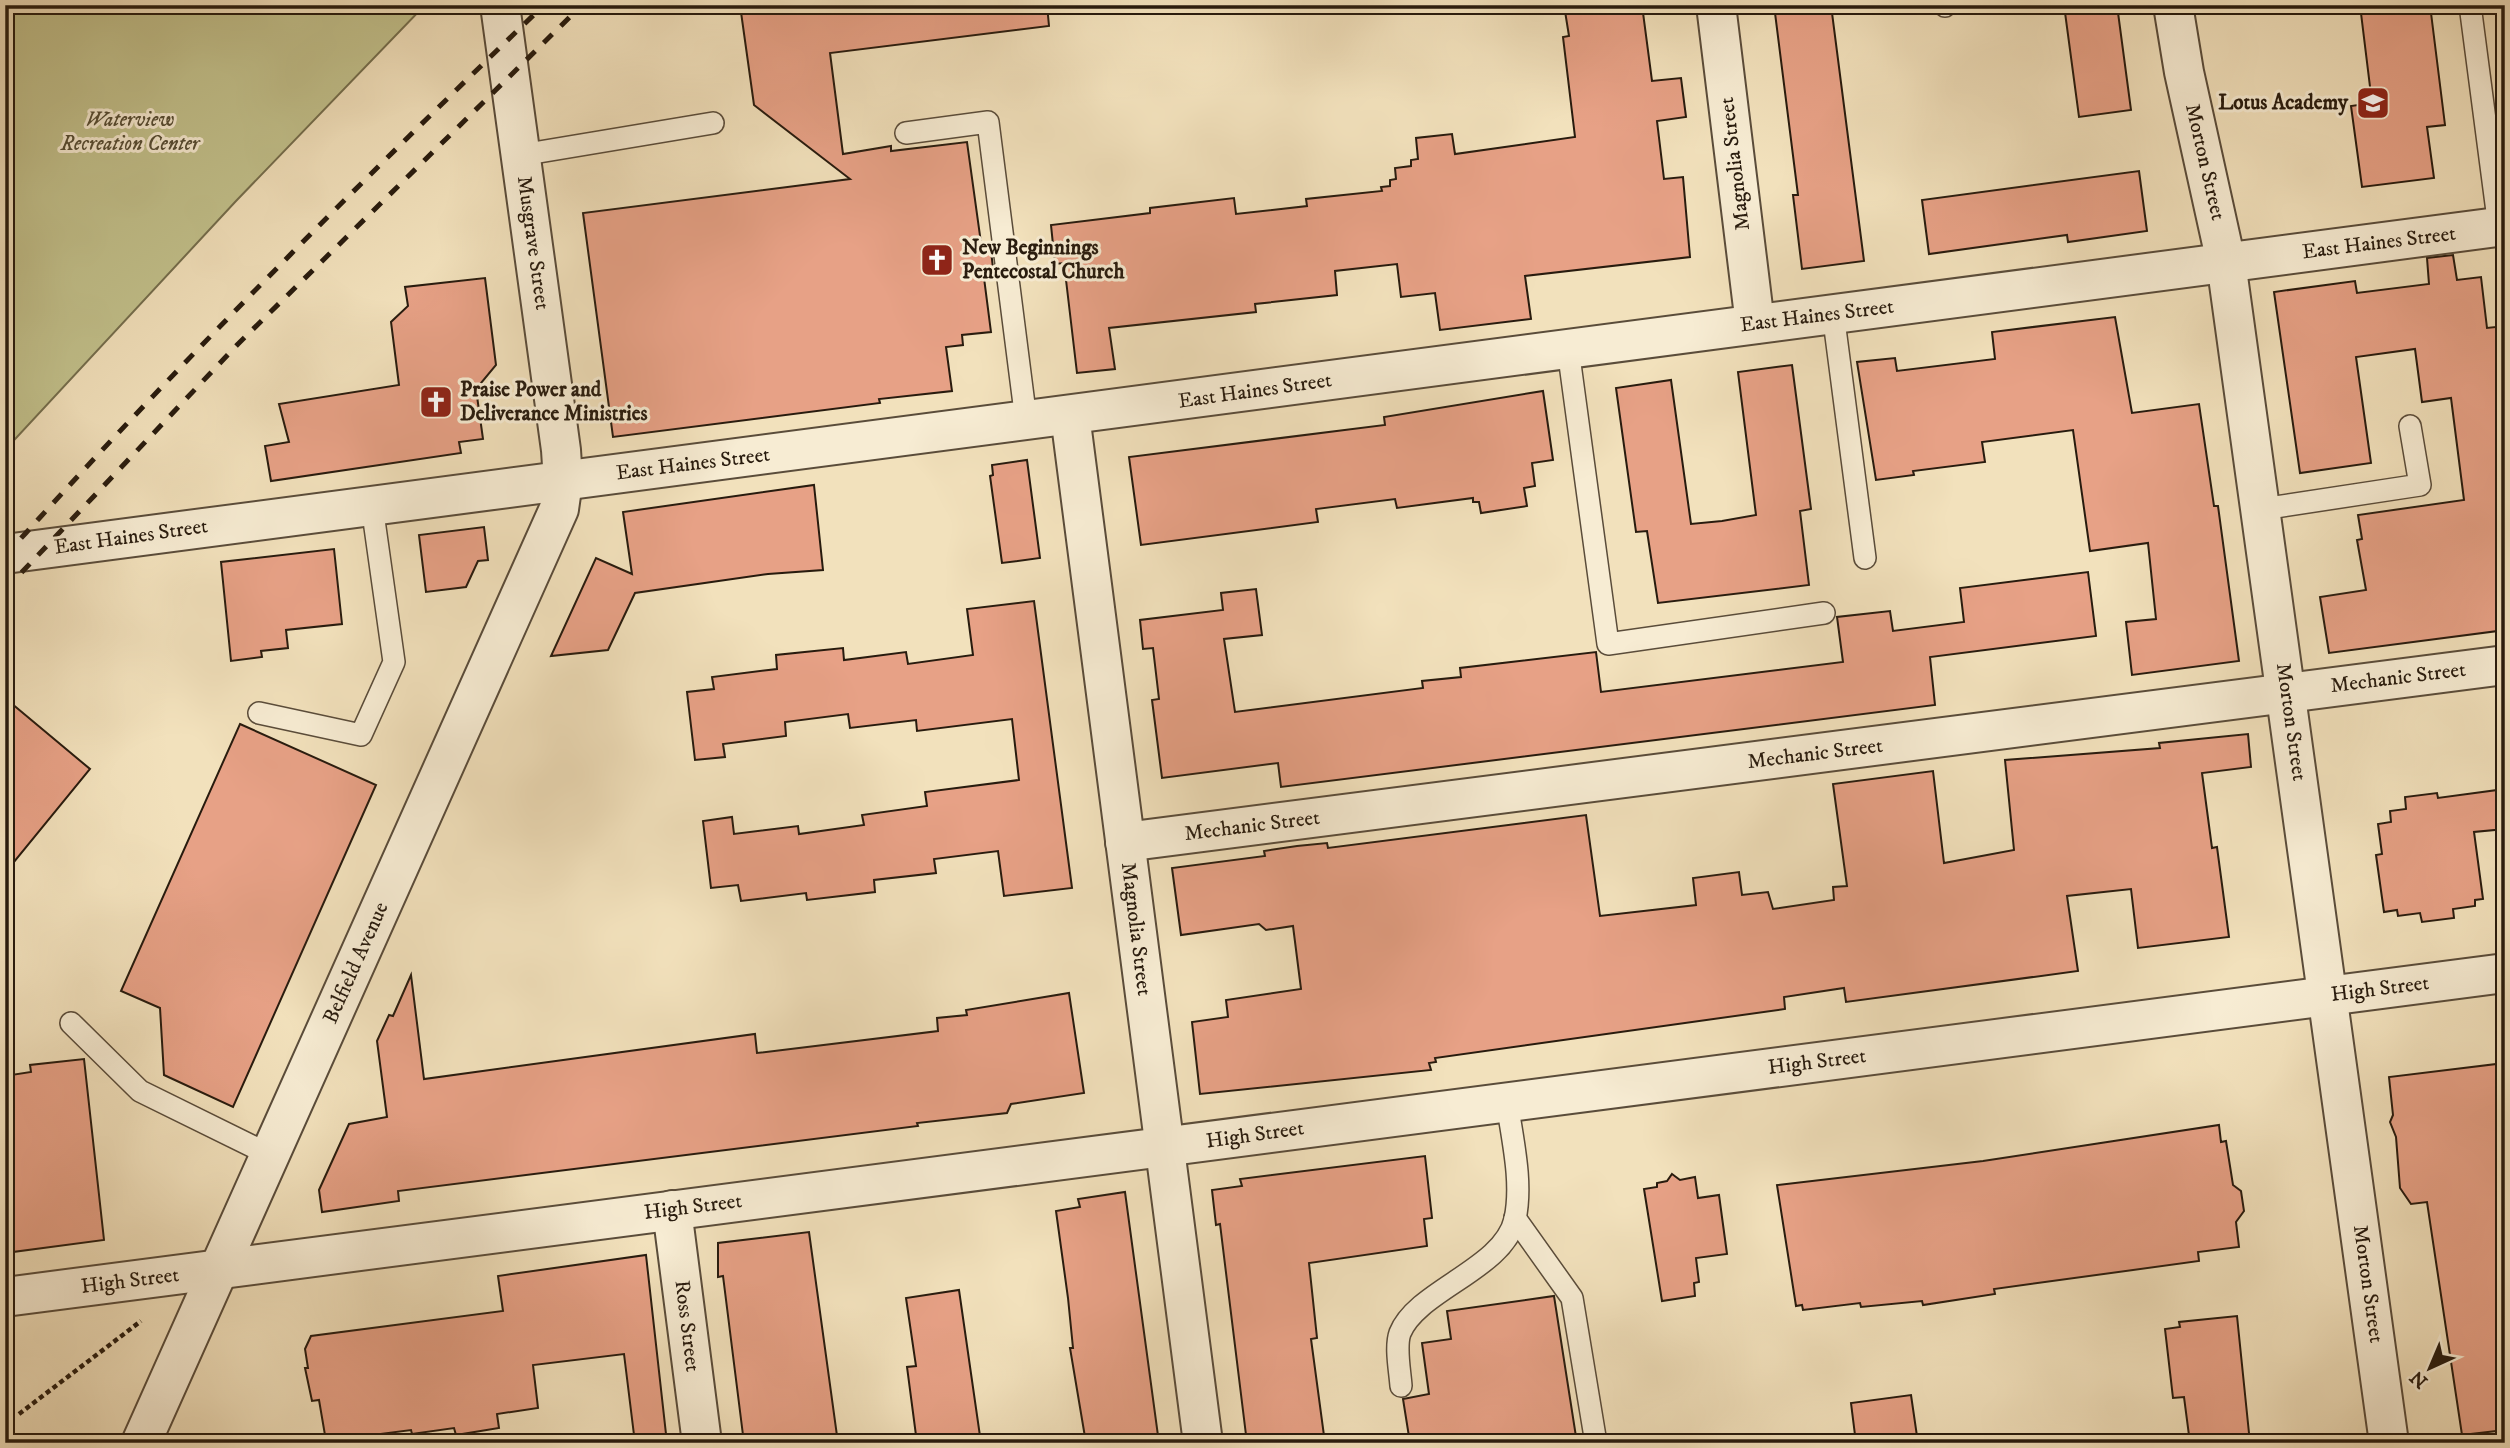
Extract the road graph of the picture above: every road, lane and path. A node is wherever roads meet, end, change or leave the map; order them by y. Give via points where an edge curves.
1 (500, 5) edge
2 (1716, 5) edge
3 (2173, 5) edge
4 (2470, 5) edge
5 (713, 123) dead end
6 (906, 133) dead end
7 (521, 155) junction
8 (2502, 227) edge
9 (2226, 262) junction
10 (1833, 313) junction
11 (1755, 324) junction
12 (1568, 349) junction
13 (1070, 415) junction
14 (1026, 421) junction
15 (2410, 426) dead end
16 (563, 481) junction
17 (372, 506) junction
18 (2262, 509) junction
19 (5, 554) edge
20 (1865, 558) dead end
21 (1824, 613) dead end
22 (2505, 665) edge
23 (2287, 692) junction
24 (259, 713) dead end
25 (1125, 842) junction
26 (2505, 973) edge
27 (2328, 995) junction
28 (71, 1023) dead end
29 (1507, 1102) junction
30 (1165, 1147) junction
31 (270, 1155) junction
32 (672, 1210) junction
33 (1515, 1218) junction
34 (219, 1269) junction
35 (5, 1297) edge
36 (148, 1317) dead end
37 (1401, 1386) dead end
38 (19, 1414) dead end
39 (141, 1443) edge
40 (702, 1443) edge
41 (1203, 1443) edge
42 (1597, 1443) edge
43 (2389, 1443) edge

1 - 7 street, Musgrave Street
2 - 11 street, Magnolia Street
3 - 9 street, Morton Street
4 - 8 lane
5 - 7 lane
6 - 14 lane via 988,122
7 - 16 street, Musgrave Street
8 - 9 street, East Haines Street
9 - 10 street, East Haines Street
9 - 18 street, Morton Street
10 - 11 street, East Haines Street
10 - 20 lane
11 - 12 street, East Haines Street
12 - 13 street, East Haines Street
12 - 21 lane via 1608,644
13 - 14 street, East Haines Street
13 - 25 street, Magnolia Street
14 - 16 street, East Haines Street
15 - 18 lane via 2420,485
16 - 17 street, East Haines Street
16 - 31 street, Belfield Avenue via 548,540
17 - 19 street, East Haines Street
17 - 24 lane via 394,662 361,735
18 - 23 street, Morton Street
22 - 23 street, Mechanic Street
23 - 25 street, Mechanic Street
23 - 27 street, Morton Street
25 - 30 street, Magnolia Street
26 - 27 street, High Street
27 - 29 street, High Street
27 - 43 street, Morton Street
28 - 31 lane via 140,1091
29 - 30 street, High Street
29 - 33 lane via 1517,1182
30 - 32 street, High Street
30 - 41 street, Magnolia Street
31 - 34 street, Belfield Avenue
32 - 34 street, High Street
32 - 40 street, Ross Street
33 - 37 lane via 1508,1236 1486,1259 1407,1318 1399,1336
33 - 42 lane via 1572,1298
34 - 35 street, High Street
34 - 39 street, Belfield Avenue
36 - 38 path

